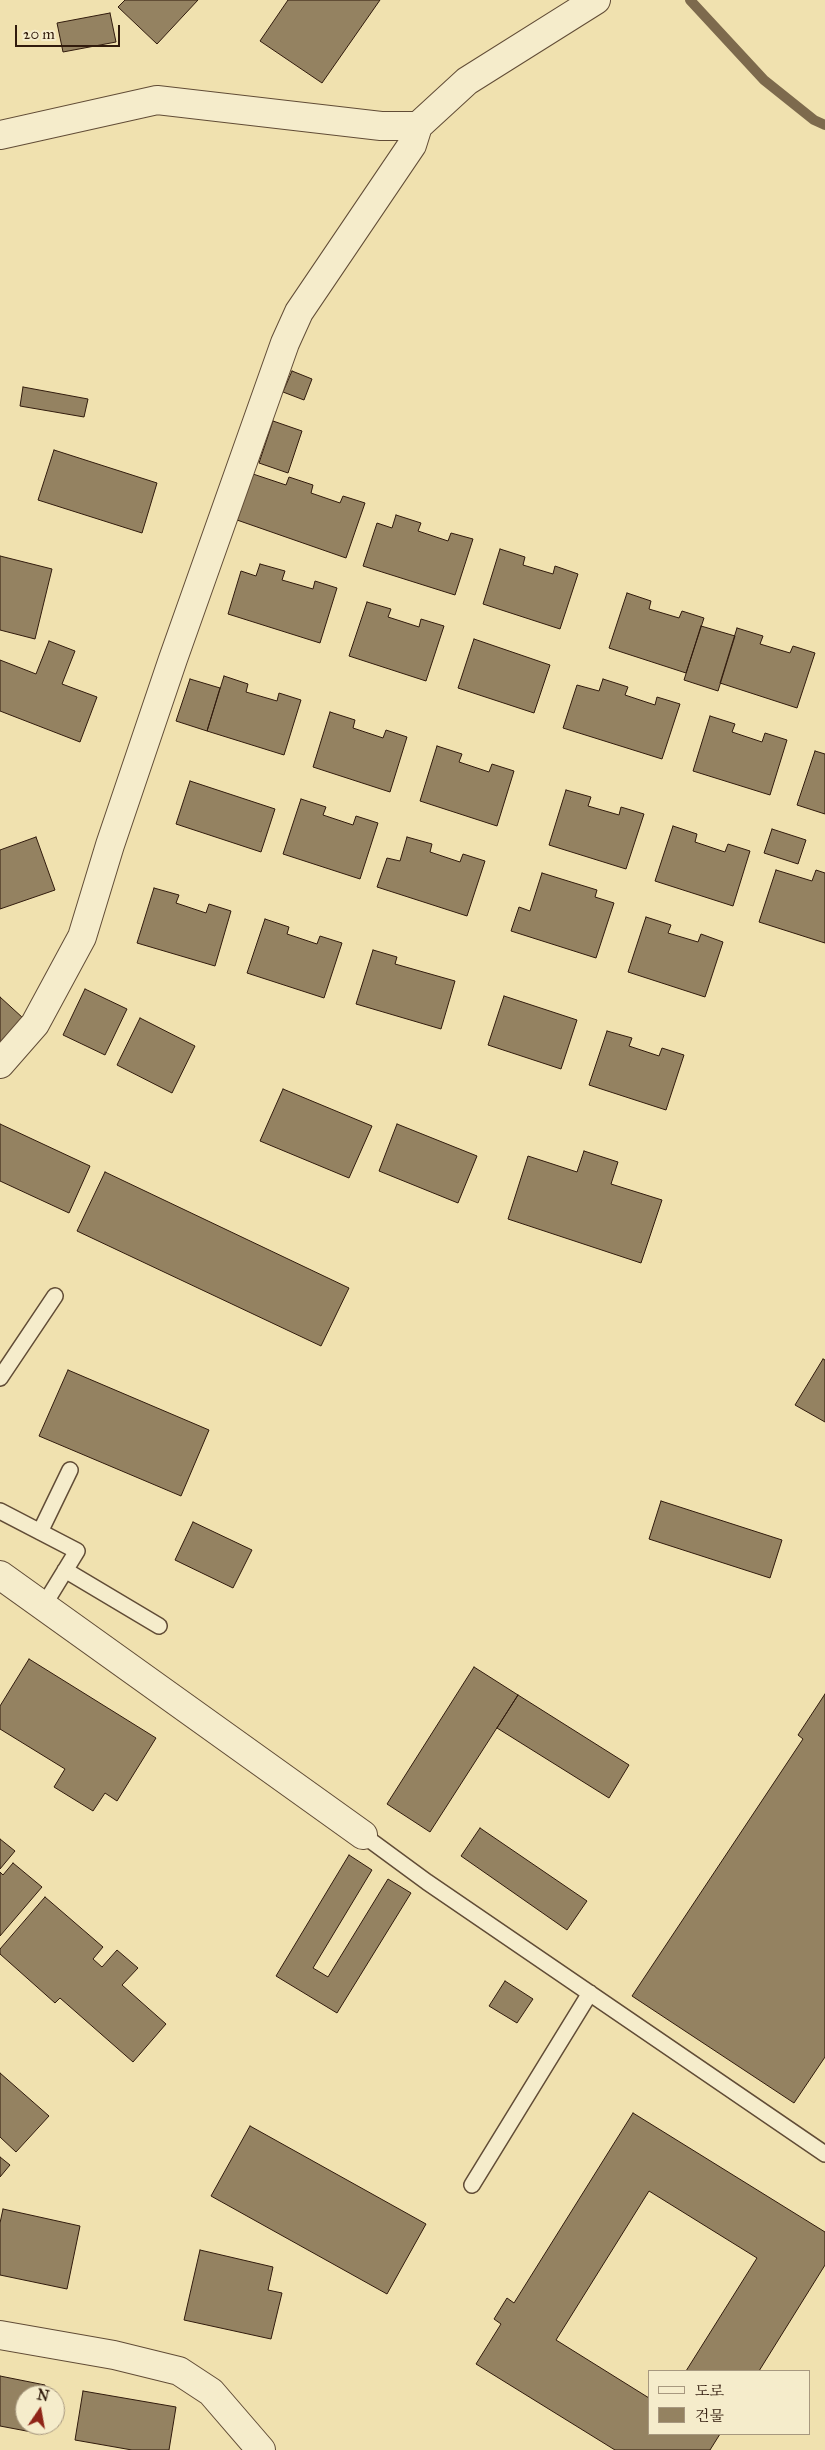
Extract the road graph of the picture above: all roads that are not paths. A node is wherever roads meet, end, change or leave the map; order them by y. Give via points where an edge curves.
1 (596, 0) edge
2 (418, 126) junction
3 (0, 135) edge
4 (0, 1064) edge
5 (55, 1296) dead end
6 (0, 1378) edge
7 (70, 1470) dead end
8 (0, 1511) edge
9 (40, 1532) junction
10 (65, 1570) junction
11 (0, 1575) edge
12 (44, 1605) junction
13 (158, 1626) dead end
14 (363, 1834) joint
15 (590, 1993) junction
16 (825, 2154) edge
17 (472, 2185) dead end
18 (0, 2335) edge
19 (262, 2450) edge

1 - 2 street via 467,81
2 - 3 street via 380,126 157,100
2 - 4 street via 412,145 300,312 286,343 173,659 82,937 35,1024
5 - 6 lane
7 - 9 lane
8 - 9 lane
9 - 10 lane via 77,1552
10 - 12 lane
10 - 13 lane
11 - 12 street
12 - 14 street
14 - 15 lane
15 - 16 lane
15 - 17 lane
18 - 19 street via 114,2354 179,2371 211,2392

